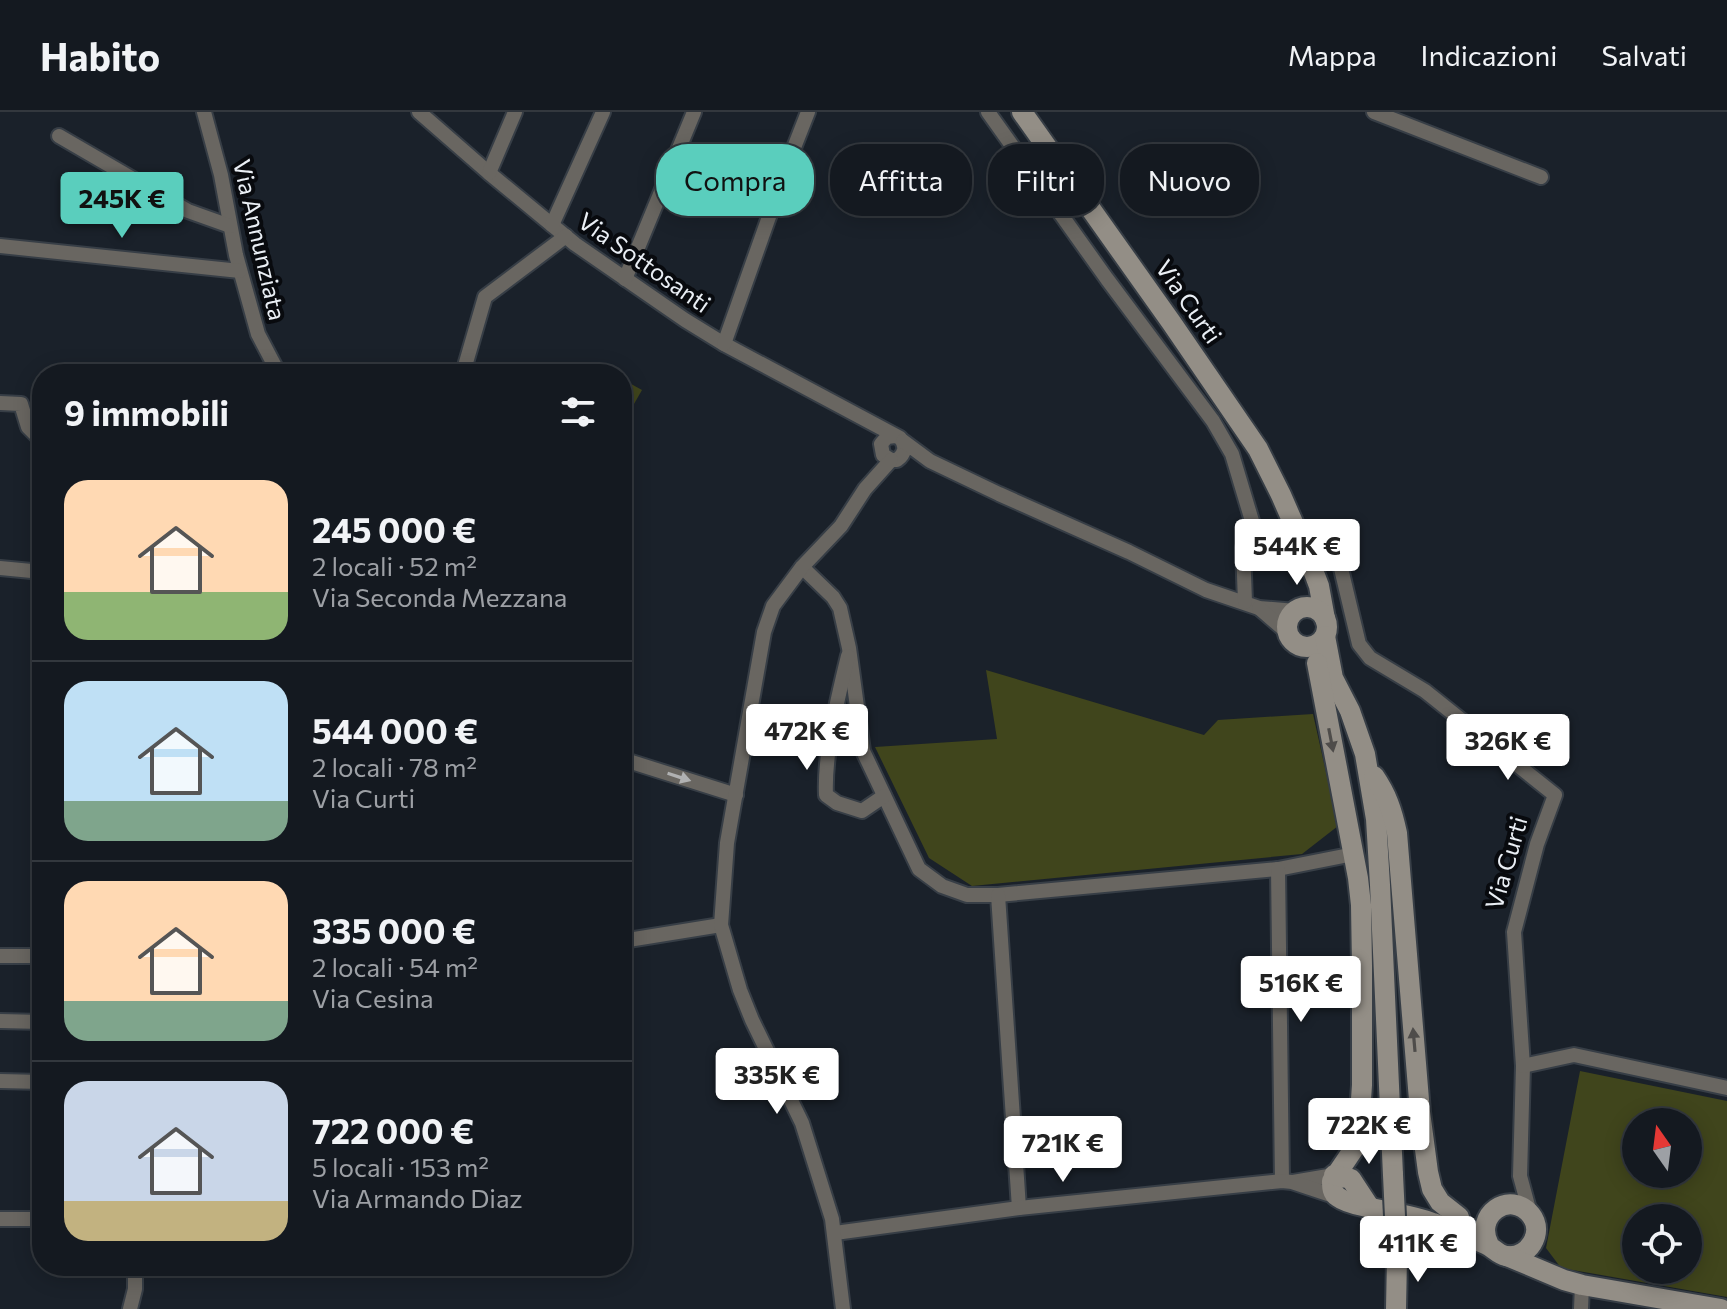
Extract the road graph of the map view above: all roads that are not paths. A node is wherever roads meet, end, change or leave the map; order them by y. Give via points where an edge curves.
1 (204, 112) edge
2 (419, 112) edge
3 (515, 112) edge
4 (603, 112) edge
5 (694, 112) edge
6 (808, 112) edge
7 (988, 112) edge
8 (1022, 112) edge
9 (1374, 112) edge
10 (59, 136) dead end
11 (489, 173) junction
12 (1541, 177) dead end
13 (552, 225) junction
14 (230, 226) junction
15 (566, 236) junction
16 (0, 246) edge
17 (240, 271) junction
18 (625, 279) junction
19 (724, 344) junction
20 (274, 364) edge
21 (466, 364) edge
22 (0, 403) edge
23 (865, 420) junction
24 (32, 431) edge
25 (899, 439) junction
26 (888, 453) junction
27 (930, 461) junction
28 (1255, 531) junction
29 (1316, 544) dead end
30 (1292, 551) dead end
31 (802, 567) junction
32 (0, 568) edge
33 (32, 571) edge
34 (1314, 575) junction
35 (1252, 605) junction
36 (1298, 610) junction
37 (1325, 627) junction
38 (1294, 639) junction
39 (849, 648) junction
40 (1317, 663) junction
41 (1333, 678) junction
42 (632, 762) edge
43 (1369, 769) junction
44 (736, 795) junction
45 (884, 796) junction
46 (1354, 854) junction
47 (1278, 869) junction
48 (998, 895) junction
49 (721, 925) junction
50 (632, 939) edge
51 (0, 956) edge
52 (32, 956) edge
53 (0, 1021) edge
54 (32, 1022) edge
55 (1523, 1066) junction
56 (0, 1081) edge
57 (32, 1082) edge
58 (1727, 1088) edge
59 (1334, 1175) junction
60 (1520, 1176) junction
61 (1287, 1182) junction
62 (1337, 1197) junction
63 (1019, 1208) junction
64 (1370, 1208) junction
65 (1498, 1208) junction
66 (1530, 1213) junction
67 (1459, 1217) junction
68 (0, 1219) edge
69 (32, 1219) edge
70 (1430, 1222) junction
71 (835, 1233) junction
72 (1535, 1239) junction
73 (1498, 1251) junction
74 (1547, 1272) junction
75 (135, 1276) edge
76 (1582, 1285) junction
77 (130, 1309) edge
78 (843, 1309) edge
79 (1396, 1309) edge
80 (1581, 1309) edge
81 (1721, 1309) edge

1 - 14 street, Via Annunziata
2 - 11 street, Via Sottosanti
3 - 11 street
4 - 13 street
5 - 18 street
6 - 19 street
7 - 28 street via 1213,421 1232,454
8 - 34 street, Via Curti via 1258,449
9 - 12 street
10 - 14 street via 188,211
11 - 13 street, Via Sottosanti
13 - 15 street, Via Sottosanti
14 - 17 street, Via Annunziata
15 - 18 street, Via Sottosanti
15 - 21 street via 485,297
16 - 17 street
17 - 20 street, Via Annunziata via 258,334
18 - 19 street, Via Sottosanti
19 - 23 street, Via Sottosanti
22 - 24 street via 21,404
23 - 25 street, Via Sottosanti
23 - 26 street, Via Sottosanti
25 - 26 street via 887,437
25 - 26 street via 904,452
25 - 27 street, Via Sottosanti
26 - 27 street, Via Sottosanti
26 - 31 street via 841,526
27 - 35 street, Via Sottosanti via 1206,590
28 - 30 street via 1277,551
28 - 35 street via 1243,548
29 - 55 street, Via Curti via 1334,539 1359,644 1370,658 1425,691 1555,795 1514,932
31 - 39 street via 840,608
31 - 44 street via 773,606 764,632
32 - 33 street
34 - 36 street
34 - 37 street, Via Curti
35 - 36 street, Via Sottosanti
35 - 38 street, Via Sottosanti
36 - 37 street via 1313,608
36 - 38 street via 1288,621
37 - 38 street via 1318,644 1306,647
37 - 41 street, Via Curti
38 - 40 street, Via Curti
39 - 45 street via 863,751
39 - 45 street via 826,795 862,811
40 - 41 street, Via Curti
40 -> 46 street
41 - 43 street, Via Curti via 1360,734
42 -> 44 street
67 -> 43 street via 1440,1202 1428,1172 1397,833 1385,793
43 - 79 street, Via Curti, bridge via 1380,872
44 - 49 street
45 - 48 street via 919,869 967,895
46 - 47 street
46 - 59 street via 1361,905 1362,1085 1353,1150
47 - 48 street
47 - 61 street
48 - 63 street
49 - 50 street
49 - 71 street via 746,1005 802,1123
51 - 52 street
53 - 54 street
55 - 58 street via 1574,1055
55 - 60 street, Via Curti
56 - 57 street
59 - 61 street
59 - 62 street
59 - 64 street via 1351,1179
60 - 65 street, Via Curti
60 - 66 street, Via Curti
61 - 62 street
61 - 63 street
62 - 64 street
63 - 71 street
64 - 70 street
65 - 66 street via 1518,1205
65 - 67 street
65 - 73 street via 1484,1232
66 - 72 street
67 - 70 street
68 - 69 street
70 - 73 street
71 - 78 street
72 - 73 street via 1514,1256
72 - 74 street
73 - 74 street
74 - 76 street
75 - 77 street
76 - 80 street
76 - 81 street

